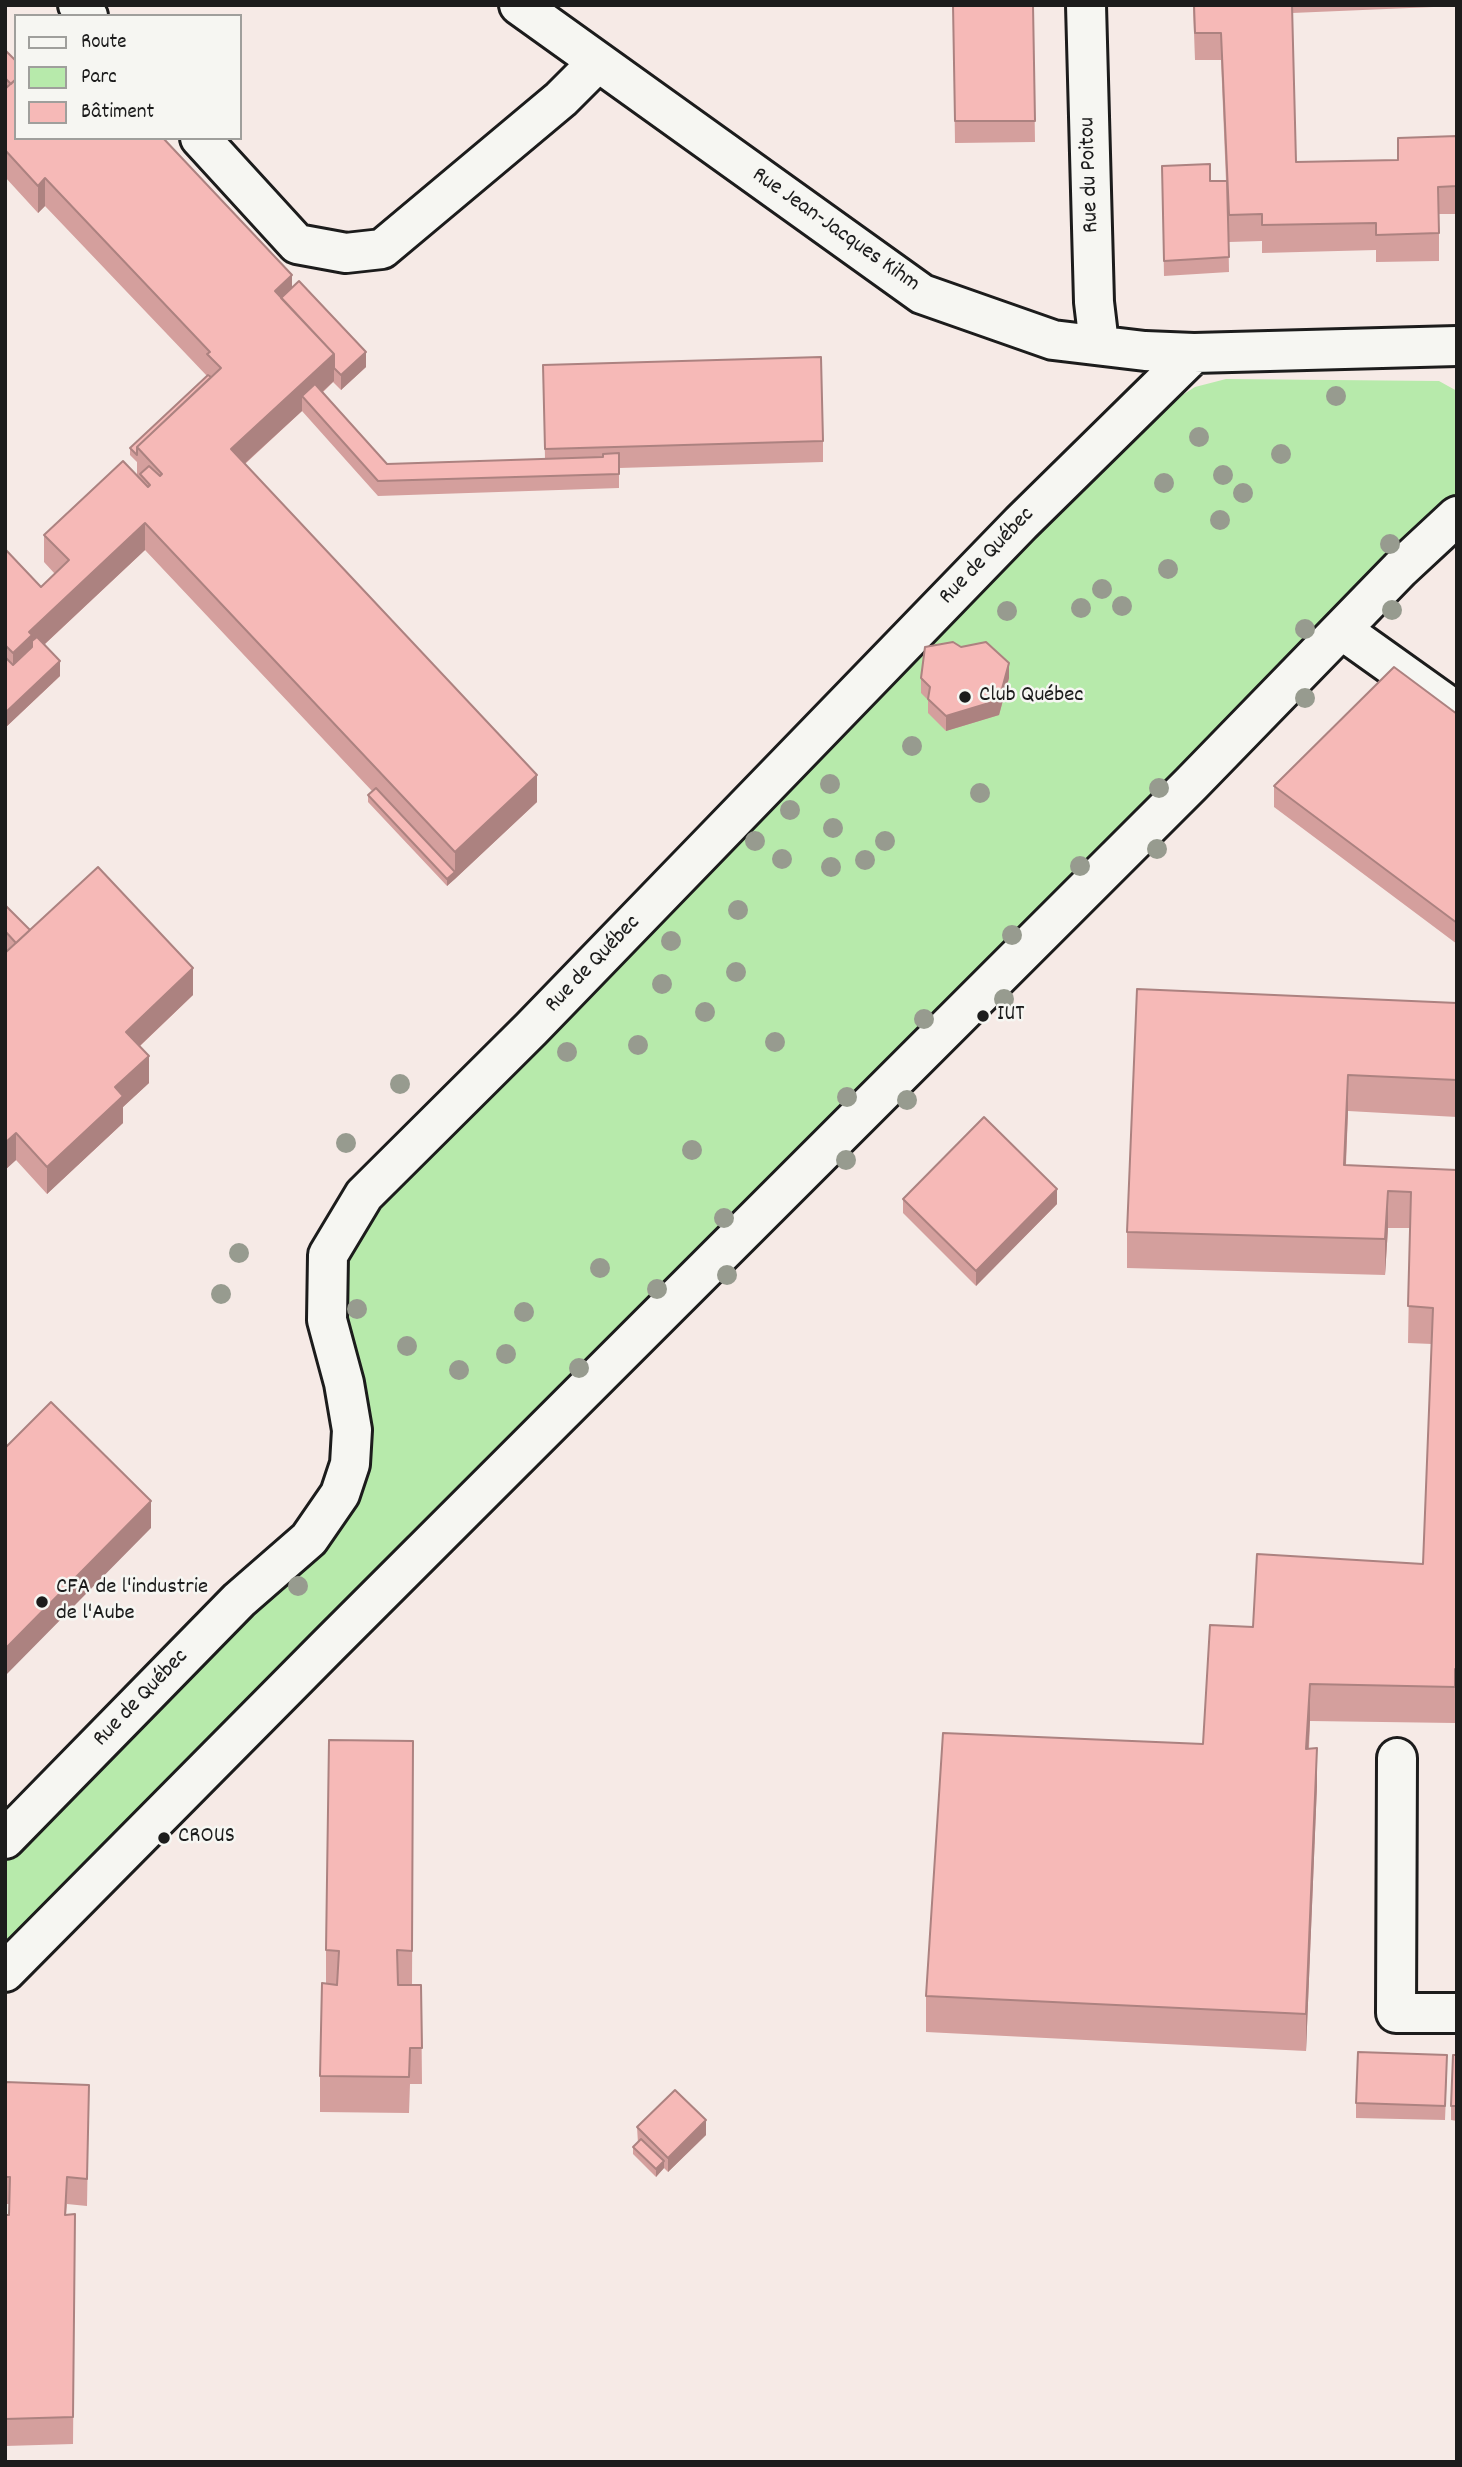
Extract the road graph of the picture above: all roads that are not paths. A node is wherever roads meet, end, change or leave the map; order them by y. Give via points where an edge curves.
1 (519, 5) edge
2 (1086, 5) edge
3 (598, 62) junction
4 (202, 140) edge
5 (1099, 344) junction
6 (1457, 346) edge
7 (1194, 353) junction
8 (1457, 516) edge
9 (1342, 630) junction
10 (1457, 712) edge
11 (1397, 1758) dead end
12 (5, 1839) edge
13 (5, 1972) edge
14 (1457, 2013) edge

1 - 3 street, Rue Jean-Jacques Kihm
2 - 5 street, Rue du Poitou
3 - 4 street via 561,99 382,249 346,253 297,244
3 - 5 street, Rue Jean-Jacques Kihm via 922,294 1053,340
5 - 7 street, Rue Jean-Jacques Kihm
6 - 7 street
7 - 12 street, Rue de Québec via 1021,523 531,1030 364,1195 328,1255 327,1320 352,1430 350,1464 340,1494 309,1539 239,1600
8 - 9 street
9 - 10 street
9 - 13 street
11 - 14 street via 1396,2013

